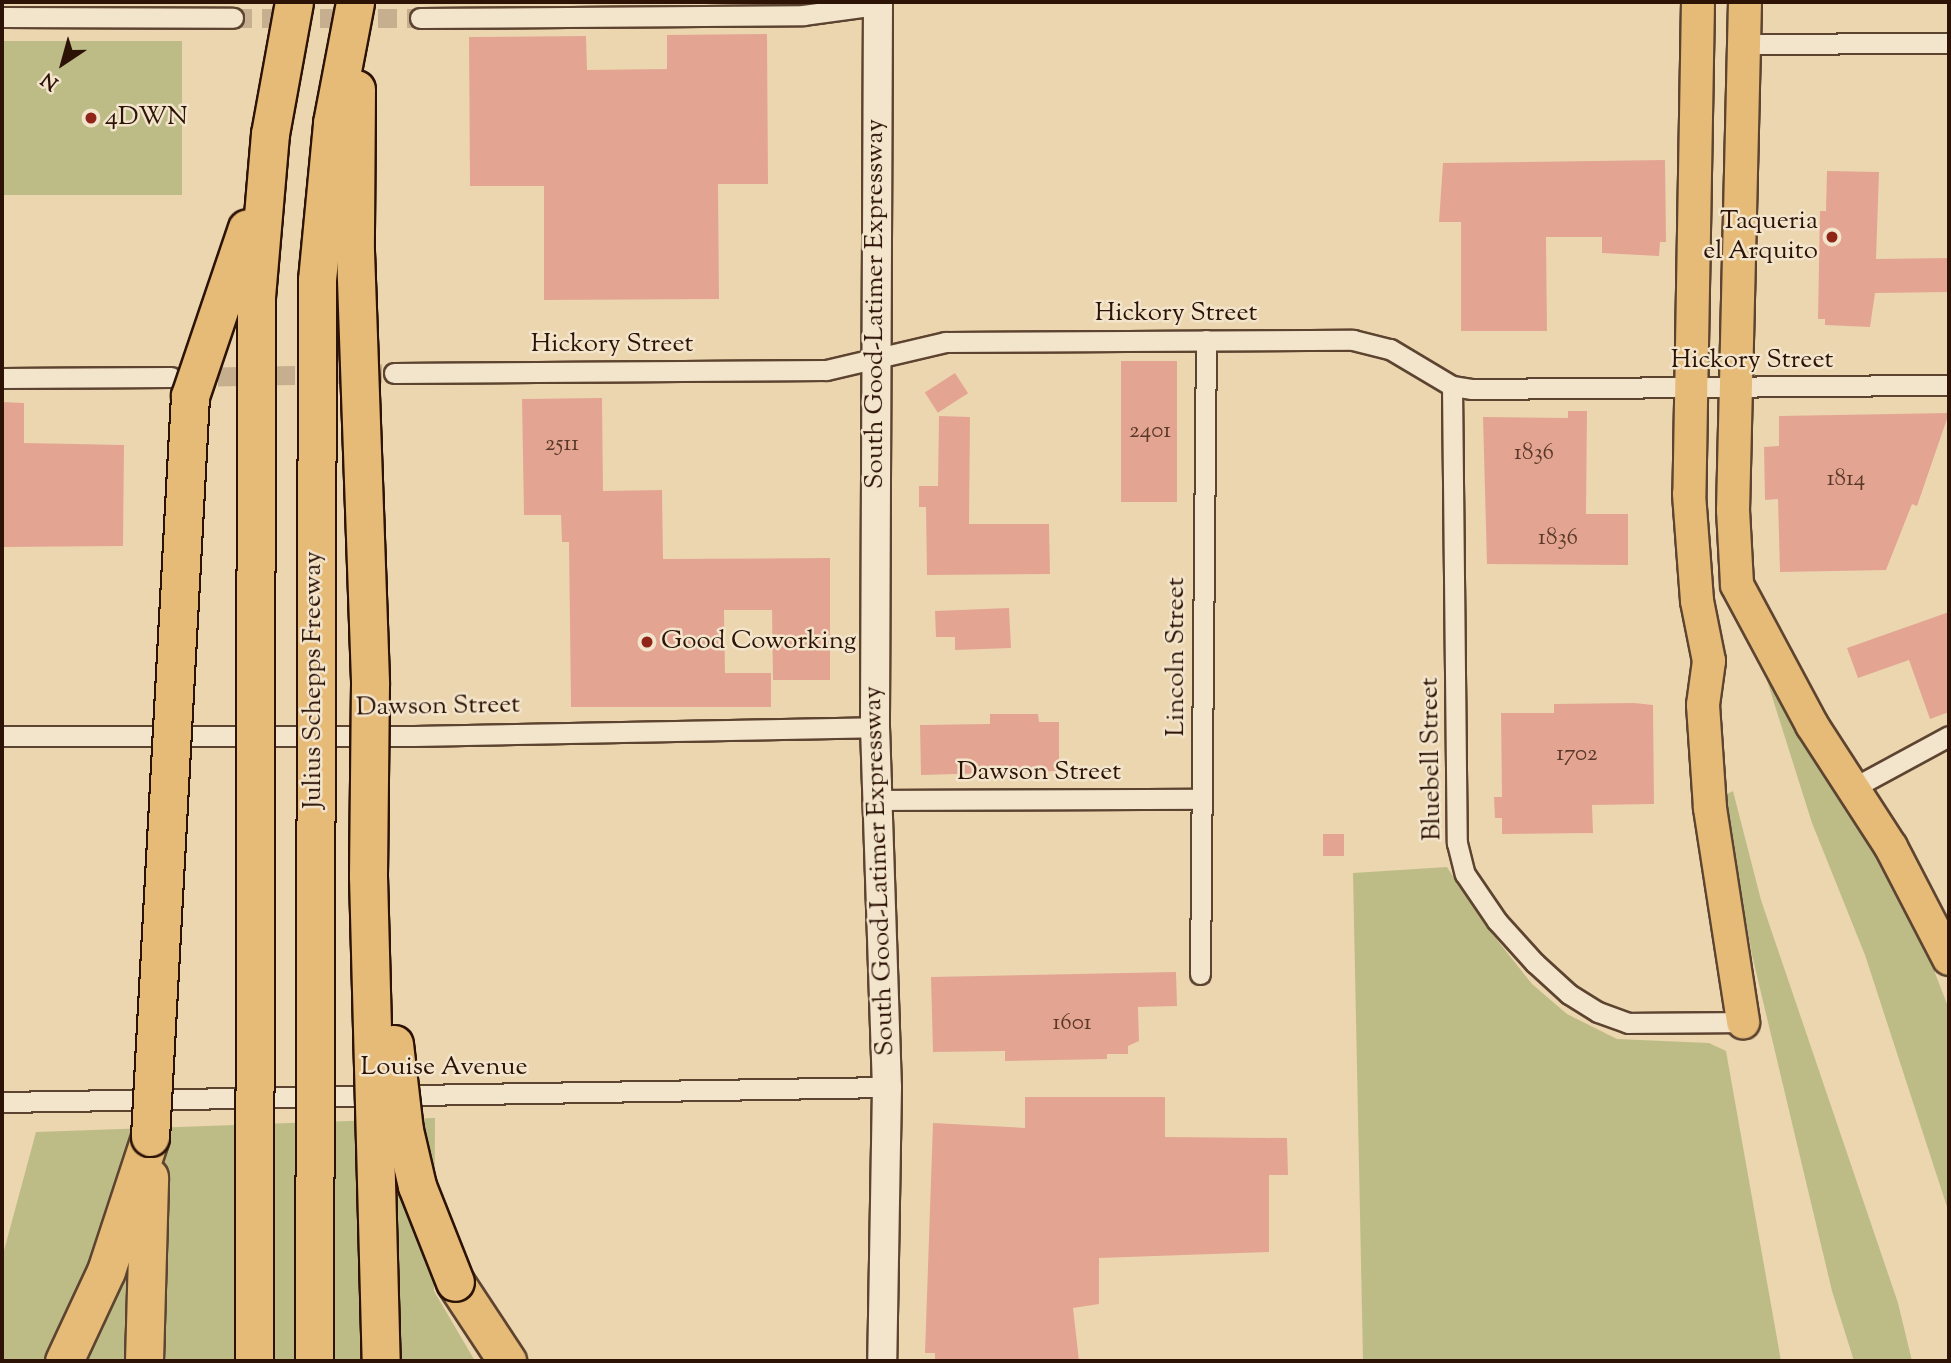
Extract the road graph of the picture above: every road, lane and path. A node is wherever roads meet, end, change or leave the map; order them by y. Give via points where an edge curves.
1 (294, 2) edge
2 (356, 2) edge
3 (1698, 2) edge
4 (1745, 2) edge
5 (878, 3) edge
6 (2, 17) edge
7 (233, 18) tunnel mouth
8 (420, 18) tunnel mouth
9 (1949, 43) edge
10 (1743, 44) junction
11 (265, 177) junction
12 (1206, 340) junction
13 (875, 357) junction
14 (394, 373) tunnel mouth
15 (171, 377) tunnel mouth
16 (2, 378) edge
17 (1949, 385) edge
18 (1452, 386) junction
19 (1737, 387) junction
20 (1693, 388) junction
21 (370, 684) junction
22 (875, 727) junction
23 (2, 736) edge
24 (1949, 736) edge
25 (1851, 789) junction
26 (1202, 799) junction
27 (877, 800) junction
28 (1949, 959) edge
29 (1200, 974) dead end
30 (1743, 1022) joint
31 (887, 1087) junction
32 (2, 1102) edge
33 (149, 1137) junction
34 (64, 1361) edge
35 (144, 1361) edge
36 (254, 1361) edge
37 (314, 1361) edge
38 (381, 1361) edge
39 (507, 1361) edge
40 (882, 1361) edge

1 - 11 highway, bridge
2 - 21 highway, bridge via 355,251
2 - 37 highway, Julius Schepps Freeway, bridge via 332,123 317,281
3 - 20 main road
4 - 10 main road
5 - 8 street via 803,15
5 - 13 main road, South Good-Latimer Expressway
6 - 7 street
9 - 10 street
10 - 19 main road
11 - 33 highway, bridge via 190,396
11 - 36 highway, bridge via 255,379
12 - 13 street, Hickory Street via 945,342
12 - 18 street, Hickory Street via 1372,342
12 - 26 street, Lincoln Street
13 - 14 street, Hickory Street via 826,370
13 - 22 main road, South Good-Latimer Expressway
15 - 16 street
17 - 19 street, Hickory Street
18 - 20 street, Hickory Street
18 - 30 street, Bluebell Street via 1457,843 1465,874 1497,921 1535,963 1569,994 1598,1012 1628,1023
19 - 20 street, Hickory Street
19 - 25 main road via 1733,510 1737,585
20 - 30 main road via 1689,494 1697,601 1709,661 1703,705 1710,808
21 - 38 highway, bridge via 368,876
21 - 39 highway, bridge via 404,1130 417,1186 455,1282
22 - 23 street, Dawson Street via 414,736
22 - 27 main road, South Good-Latimer Expressway
24 - 25 street
25 - 28 main road via 1891,847
26 - 27 street, Dawson Street
26 - 29 street, Lincoln Street
27 - 31 main road, South Good-Latimer Expressway
31 - 32 street, Louise Avenue
31 - 40 main road, South Good-Latimer Expressway
33 - 34 highway via 106,1271
33 - 35 highway

